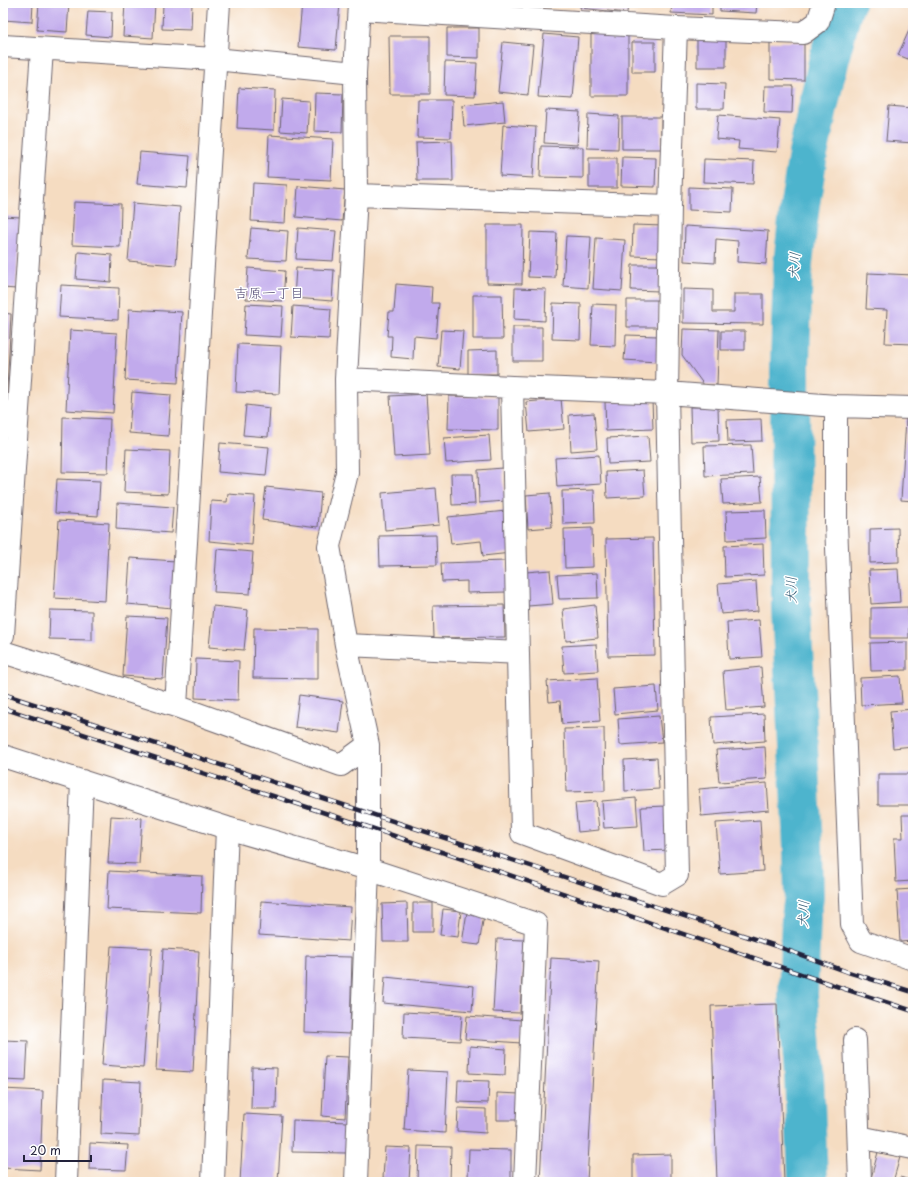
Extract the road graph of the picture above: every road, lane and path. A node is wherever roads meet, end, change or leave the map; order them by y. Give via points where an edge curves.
1 (219, 3) edge
2 (824, 3) edge
3 (359, 6) edge
4 (676, 28) junction
5 (3, 46) edge
6 (42, 48) junction
7 (215, 59) junction
8 (355, 73) junction
9 (356, 195) junction
10 (670, 206) junction
11 (346, 379) junction
12 (512, 387) junction
13 (667, 393) junction
14 (836, 406) junction
15 (913, 408) edge
16 (3, 635) edge
17 (346, 645) junction
18 (3, 652) edge
19 (518, 653) junction
20 (176, 706) junction
21 (368, 745) junction
22 (3, 756) edge
23 (82, 781) junction
24 (227, 828) junction
25 (368, 869) junction
26 (913, 959) edge
27 (855, 1040) dead end
28 (859, 1137) junction
29 (913, 1148) edge
30 (66, 1182) edge
31 (213, 1182) edge
32 (356, 1182) edge
33 (526, 1182) edge
34 (860, 1182) edge

1 - 7 street
2 - 4 street via 818,22 804,33
3 - 4 street
3 - 8 street
4 - 10 street
5 - 6 street
6 - 7 street
6 - 16 street
7 - 8 street
7 - 20 street
8 - 9 street
9 - 10 street
9 - 11 street
10 - 13 street
11 - 12 street
11 - 17 street via 347,473 329,546
12 - 13 street
12 - 19 street
13 - 14 street
13 - 19 street via 677,876 662,884 522,833
14 - 15 street
14 - 26 street via 836,522 852,924 861,941
17 - 19 street
17 - 21 street
18 - 20 street
20 - 21 street via 341,765
21 - 25 street
22 - 23 street
23 - 24 street
23 - 30 street
24 - 25 street
24 - 31 street
25 - 32 street
25 - 33 street via 536,924
27 - 28 street
28 - 29 street
28 - 34 street

